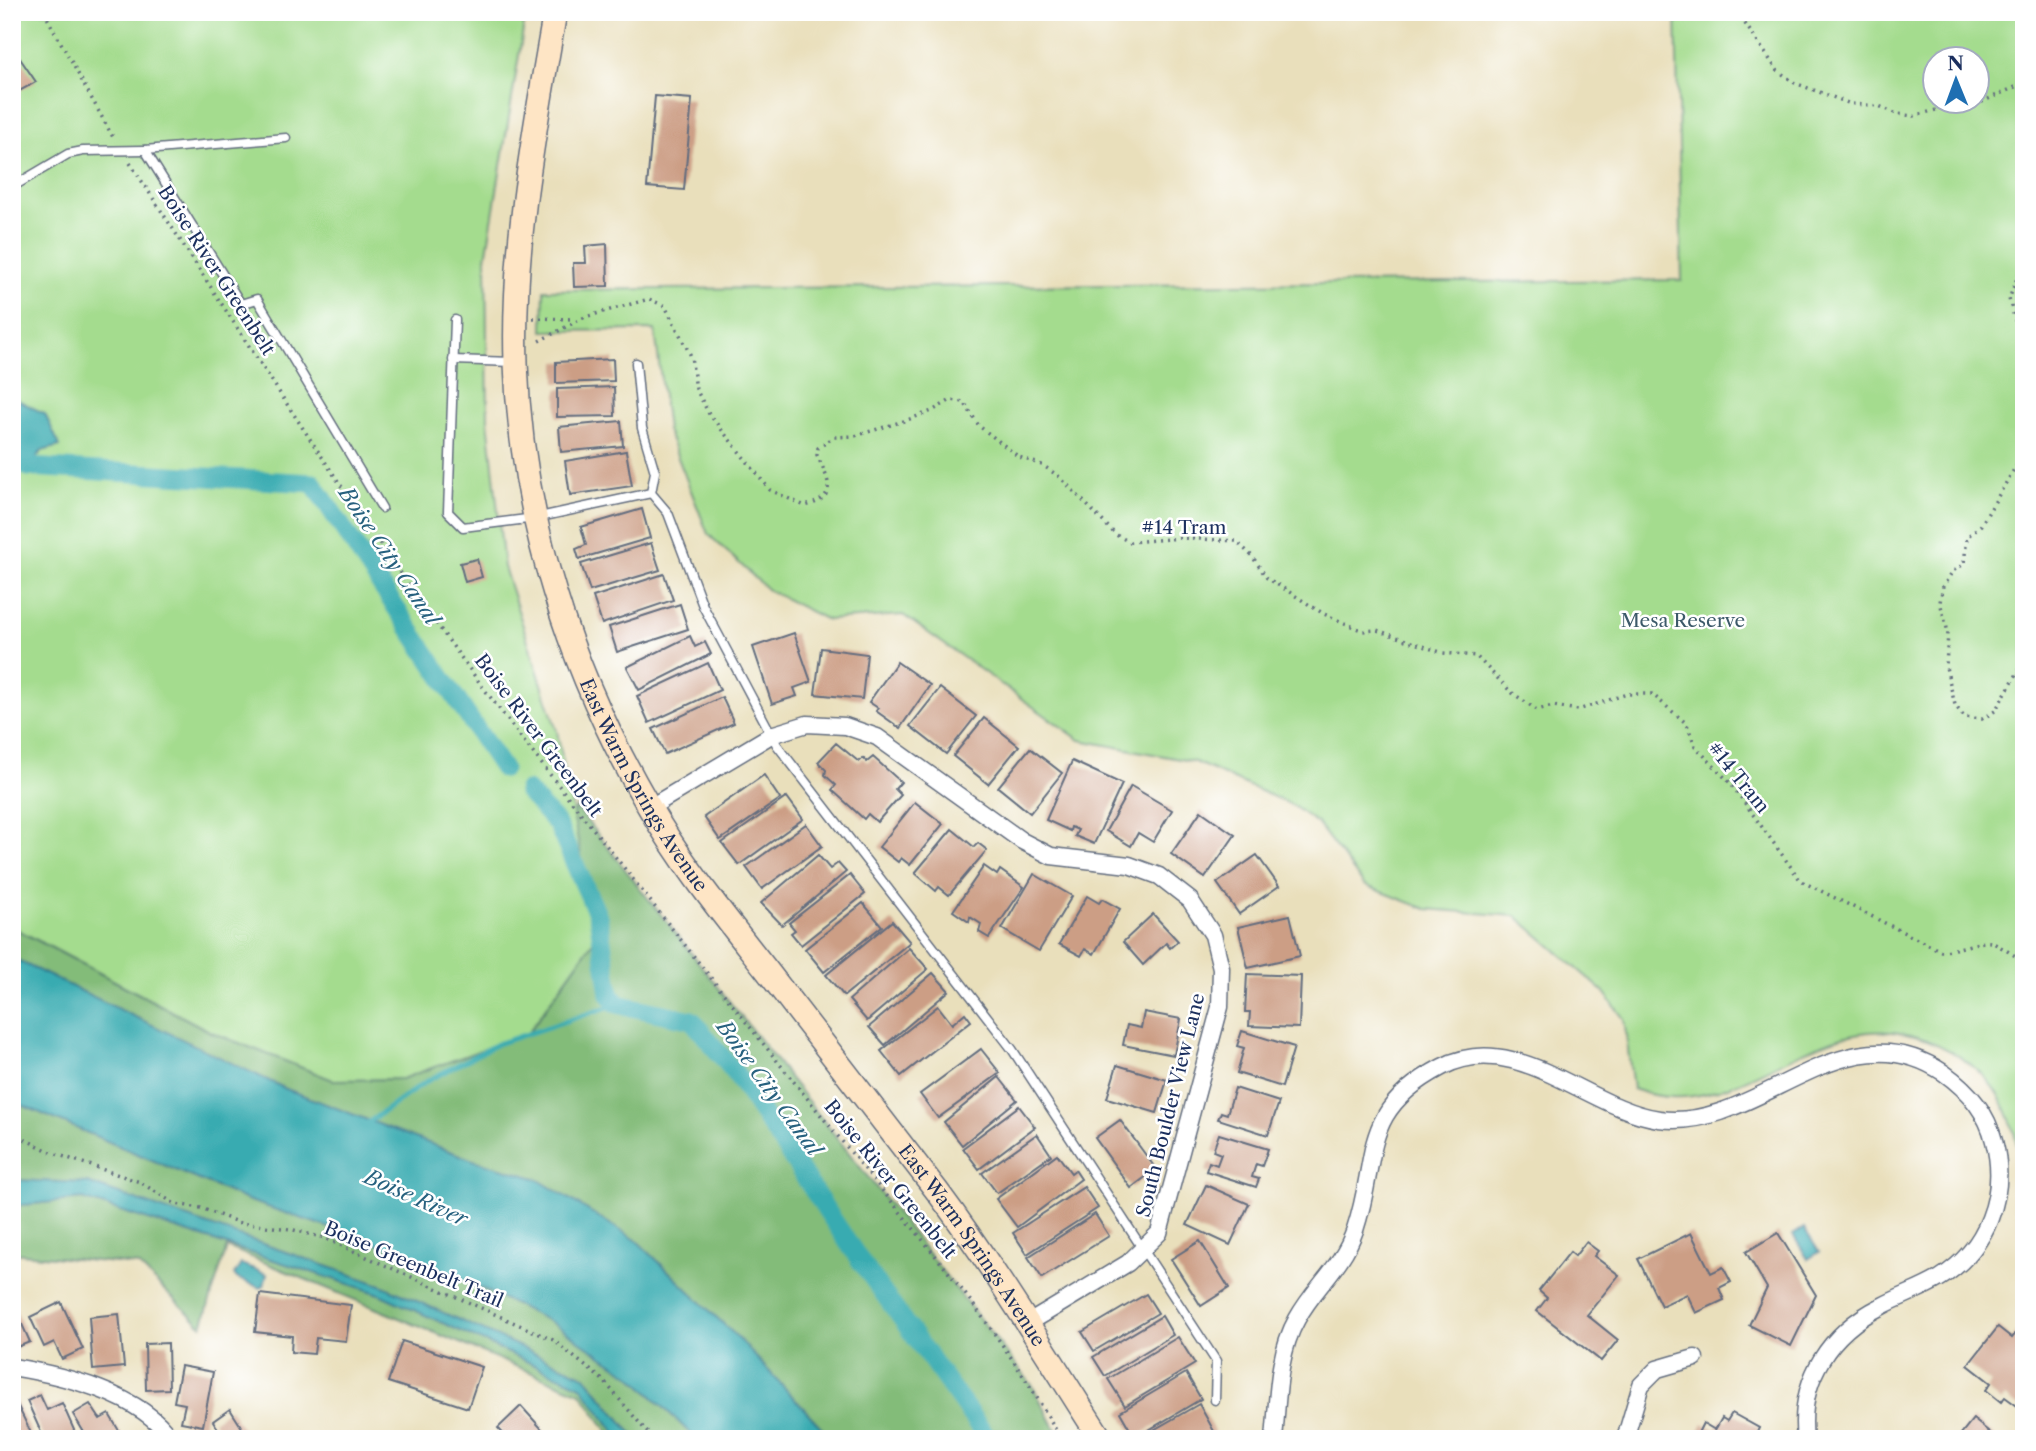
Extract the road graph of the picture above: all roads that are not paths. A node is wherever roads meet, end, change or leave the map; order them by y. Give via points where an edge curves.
1 (555, 12) edge
2 (286, 138) dead end
3 (145, 150) junction
4 (12, 187) edge
5 (455, 320) dead end
6 (453, 359) junction
7 (516, 362) junction
8 (636, 363) dead end
9 (652, 493) junction
10 (382, 508) dead end
11 (536, 518) junction
12 (771, 735) junction
13 (649, 808) junction
14 (1144, 1250) junction
15 (1027, 1324) junction
16 (1695, 1357) dead end
17 (12, 1367) edge
18 (1215, 1400) dead end
19 (171, 1439) edge
20 (1101, 1439) edge
21 (1274, 1439) edge
22 (1625, 1439) edge
23 (1805, 1439) edge

1 - 7 street, East Warm Springs Avenue via 525,190
2 - 3 lane
3 - 4 lane via 68,154
3 - 10 lane via 241,304 257,299
5 - 6 lane
6 - 7 lane
6 - 11 lane via 448,512 464,527
7 - 11 street, East Warm Springs Avenue
8 - 9 lane via 642,428 655,471
9 - 11 lane
9 - 12 lane via 668,513 703,606
11 - 13 street, East Warm Springs Avenue via 580,668 601,720
12 - 13 street, South Boulder View Lane
12 - 14 lane via 1012,1049
12 - 14 street, South Boulder View Lane via 807,724 845,726 877,737 1021,841 1051,856 1129,865 1159,876 1190,900 1213,935 1221,968 1220,1007 1167,1210 1158,1233
13 - 15 street, East Warm Springs Avenue via 711,899 937,1191
14 - 15 street, South Boulder View Lane
14 - 18 lane via 1216,1361
15 - 20 street, East Warm Springs Avenue
16 - 22 street via 1657,1369 1641,1385
17 - 19 street via 52,1374 102,1391 152,1416
21 - 23 street via 1284,1352 1296,1320 1340,1263 1356,1227 1372,1145 1386,1113 1412,1085 1445,1065 1503,1058 1640,1115 1688,1119 1853,1055 1909,1056 1955,1081 1987,1122 1998,1162 1994,1211 1975,1248 1943,1276 1849,1325 1826,1349 1812,1374

